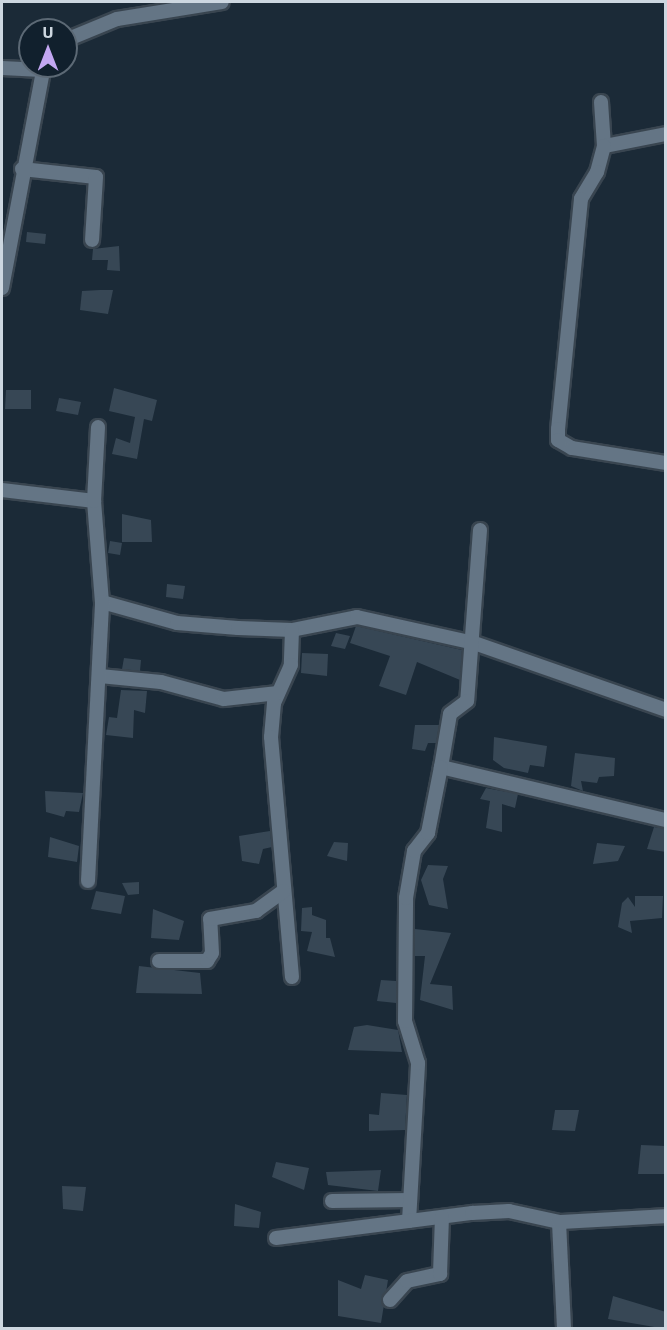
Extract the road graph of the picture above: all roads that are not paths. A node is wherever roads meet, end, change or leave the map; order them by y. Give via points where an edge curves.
1 (222, 2) edge
2 (78, 35) edge
3 (2, 68) edge
4 (18, 68) edge
5 (41, 78) edge
6 (601, 102) dead end
7 (666, 134) edge
8 (604, 146) junction
9 (22, 169) junction
10 (92, 240) dead end
11 (2, 288) edge
12 (98, 427) dead end
13 (666, 463) edge
14 (2, 490) edge
15 (94, 501) junction
16 (480, 530) dead end
17 (102, 602) junction
18 (292, 630) junction
19 (474, 643) junction
20 (100, 676) junction
21 (278, 693) junction
22 (666, 710) edge
23 (441, 767) junction
24 (666, 820) edge
25 (88, 880) dead end
26 (284, 891) junction
27 (159, 961) dead end
28 (292, 977) dead end
29 (332, 1200) dead end
30 (410, 1200) junction
31 (666, 1216) edge
32 (442, 1217) junction
33 (409, 1221) junction
34 (559, 1222) junction
35 (276, 1238) dead end
36 (390, 1300) dead end
37 (564, 1329) edge

1 - 2 street via 117,19
3 - 4 street
5 - 9 street
6 - 8 street
7 - 8 street
8 - 13 street via 597,172 577,210 558,440 572,448
9 - 10 street via 96,177
9 - 11 street
12 - 15 street
14 - 15 street
15 - 17 street
16 - 19 street
17 - 18 street via 177,623
17 - 20 street
18 - 19 street via 357,617
18 - 21 street via 291,665
19 - 22 street
19 - 23 street via 467,701 448,718
20 - 21 street via 161,682 229,700
20 - 25 street
21 - 26 street via 271,737
23 - 24 street
23 - 30 street via 428,832 414,851 406,898 405,1021 418,1063
26 - 27 street via 256,911 210,919 212,953 207,961
26 - 28 street
29 - 30 street
30 - 33 street
31 - 34 street
32 - 33 street
32 - 34 street via 509,1211
32 - 36 street via 440,1274 407,1281
33 - 35 street
34 - 37 street

